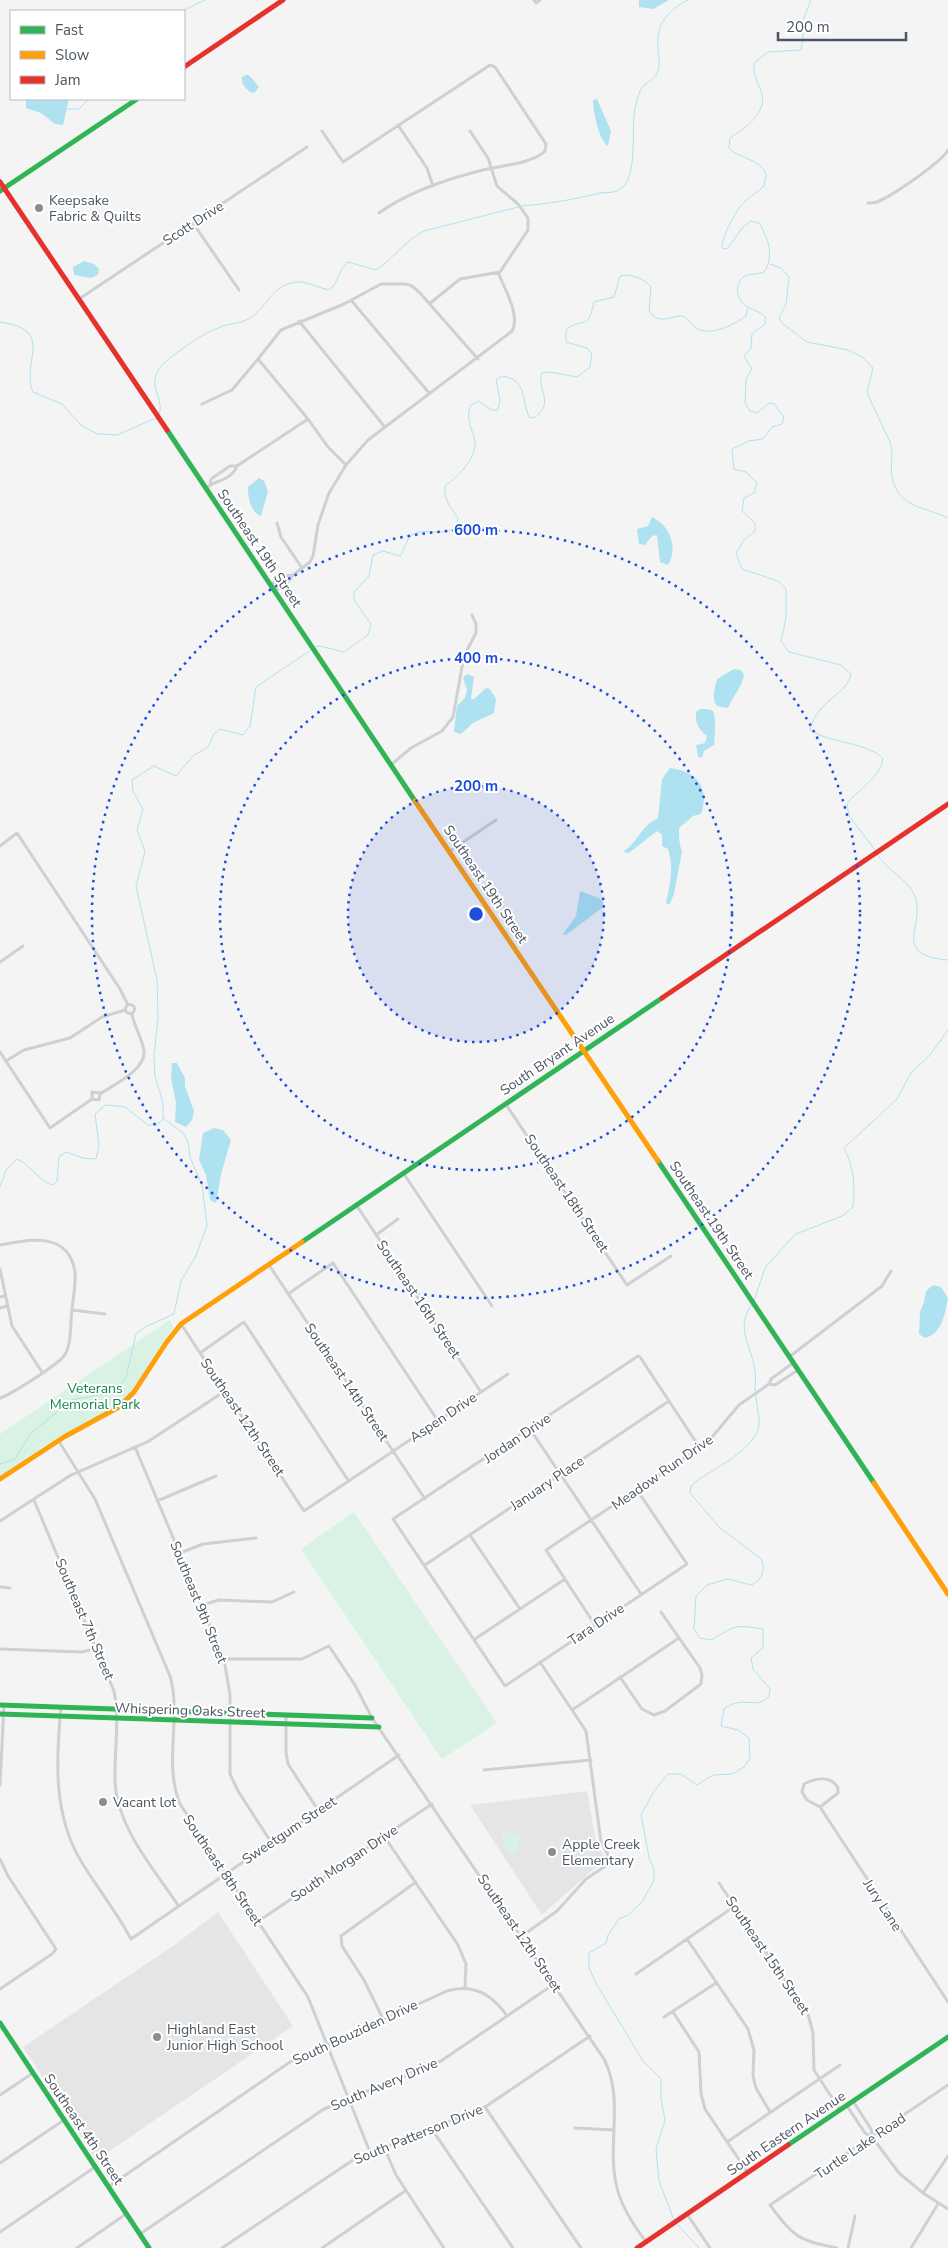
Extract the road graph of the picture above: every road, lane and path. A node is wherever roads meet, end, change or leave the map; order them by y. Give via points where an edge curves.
1 (540, 0) edge
2 (280, 1) edge
3 (535, 1) edge
4 (185, 66) edge
5 (136, 100) edge
6 (398, 126) junction
7 (322, 131) dead end
8 (470, 131) dead end
9 (307, 147) dead end
10 (948, 150) edge
11 (491, 168) junction
12 (0, 182) edge
13 (433, 186) junction
14 (2, 190) edge
15 (868, 203) dead end
16 (379, 213) dead end
17 (193, 223) junction
18 (498, 272) junction
19 (239, 290) dead end
20 (79, 299) junction
21 (351, 300) junction
22 (430, 304) junction
23 (299, 321) junction
24 (258, 359) junction
25 (478, 359) junction
26 (429, 393) junction
27 (202, 404) dead end
28 (308, 419) junction
29 (384, 426) junction
30 (346, 465) junction
31 (237, 466) junction
32 (208, 486) junction
33 (277, 524) dead end
34 (302, 568) junction
35 (293, 575) junction
36 (271, 584) junction
37 (275, 591) junction
38 (472, 616) dead end
39 (392, 764) junction
40 (948, 804) edge
41 (496, 820) dead end
42 (0, 846) edge
43 (450, 851) junction
44 (23, 946) dead end
45 (0, 962) edge
46 (128, 1005) junction
47 (125, 1010) junction
48 (132, 1014) junction
49 (584, 1050) junction
50 (0, 1052) edge
51 (6, 1061) junction
52 (100, 1094) junction
53 (92, 1099) junction
54 (505, 1103) junction
55 (404, 1174) junction
56 (357, 1206) junction
57 (398, 1219) dead end
58 (376, 1234) junction
59 (0, 1245) edge
60 (671, 1256) dead end
61 (269, 1265) junction
62 (0, 1269) edge
63 (891, 1271) dead end
64 (288, 1294) junction
65 (5, 1296) junction
66 (0, 1297) edge
67 (7, 1306) junction
68 (492, 1306) dead end
69 (0, 1308) edge
70 (72, 1310) junction
71 (105, 1314) dead end
72 (181, 1324) junction
73 (200, 1353) junction
74 (789, 1357) junction
75 (794, 1363) junction
76 (798, 1370) junction
77 (42, 1372) junction
78 (508, 1374) dead end
79 (769, 1385) junction
80 (225, 1391) junction
81 (481, 1392) junction
82 (0, 1398) edge
83 (669, 1402) junction
84 (438, 1421) junction
85 (530, 1429) junction
86 (58, 1440) junction
87 (135, 1447) junction
88 (700, 1448) junction
89 (393, 1451) junction
90 (77, 1471) junction
91 (560, 1474) junction
92 (216, 1476) dead end
93 (0, 1479) edge
94 (348, 1480) junction
95 (637, 1490) junction
96 (425, 1499) junction
97 (34, 1500) junction
98 (157, 1501) junction
99 (304, 1511) joint
100 (592, 1520) junction
101 (0, 1521) edge
102 (470, 1534) junction
103 (256, 1538) dead end
104 (180, 1553) junction
105 (425, 1564) junction
106 (565, 1579) junction
107 (0, 1588) edge
108 (10, 1588) dead end
109 (294, 1592) dead end
110 (641, 1594) junction
111 (948, 1594) edge
112 (202, 1605) junction
113 (520, 1609) junction
114 (661, 1612) dead end
115 (595, 1625) junction
116 (679, 1638) junction
117 (475, 1639) junction
118 (97, 1648) junction
119 (0, 1649) edge
120 (224, 1659) junction
121 (540, 1662) junction
122 (620, 1677) junction
123 (2, 1705) edge
124 (62, 1707) junction
125 (117, 1709) junction
126 (572, 1710) junction
127 (174, 1712) junction
128 (230, 1713) junction
129 (2, 1714) edge
130 (286, 1715) junction
131 (61, 1716) junction
132 (117, 1718) junction
133 (372, 1718) junction
134 (173, 1720) junction
135 (229, 1722) junction
136 (286, 1724) junction
137 (379, 1728) junction
138 (399, 1755) junction
139 (591, 1760) junction
140 (484, 1770) dead end
141 (0, 1785) edge
142 (432, 1804) junction
143 (820, 1807) junction
144 (318, 1810) junction
145 (384, 1836) junction
146 (271, 1842) junction
147 (619, 1857) dead end
148 (0, 1859) edge
149 (612, 1862) junction
150 (225, 1874) junction
151 (416, 1882) junction
152 (719, 1883) dead end
153 (178, 1905) junction
154 (735, 1906) junction
155 (257, 1922) junction
156 (522, 1936) junction
157 (687, 1940) junction
158 (636, 1974) dead end
159 (716, 1982) junction
160 (554, 1984) junction
161 (465, 1987) junction
162 (0, 1989) edge
163 (948, 2002) edge
164 (673, 2012) junction
165 (507, 2016) junction
166 (664, 2017) dead end
167 (382, 2019) junction
168 (0, 2023) edge
169 (590, 2036) junction
170 (948, 2038) edge
171 (328, 2044) junction
172 (840, 2065) dead end
173 (33, 2073) junction
174 (819, 2079) junction
175 (948, 2085) edge
176 (0, 2095) edge
177 (349, 2097) junction
178 (853, 2102) junction
179 (847, 2106) junction
180 (485, 2107) junction
181 (840, 2110) junction
182 (770, 2112) junction
183 (64, 2120) junction
184 (431, 2128) junction
185 (575, 2128) dead end
186 (614, 2130) junction
187 (872, 2137) junction
188 (727, 2142) junction
189 (384, 2147) junction
190 (370, 2152) junction
191 (948, 2156) edge
192 (0, 2164) edge
193 (95, 2167) junction
194 (748, 2173) junction
195 (108, 2187) junction
196 (406, 2191) junction
197 (923, 2193) junction
198 (938, 2204) junction
199 (948, 2209) edge
200 (126, 2214) junction
201 (687, 2214) junction
202 (855, 2216) dead end
203 (0, 2232) edge
204 (140, 2234) junction
205 (646, 2242) junction
206 (77, 2248) edge
207 (149, 2248) edge
208 (222, 2248) edge
209 (322, 2248) edge
210 (444, 2248) edge
211 (513, 2248) edge
212 (581, 2248) edge
213 (638, 2248) edge
214 (710, 2248) edge
215 (837, 2248) edge
216 (848, 2248) edge
217 (911, 2248) edge

1 - 3 street
2 - 4 street
5 - 14 street
6 - 7 street via 343,162
6 - 11 street via 486,66 493,66 546,148 535,158
6 - 13 street via 427,168
8 - 11 street
9 - 17 street, Scott Drive
10 - 15 street via 939,161 903,186 878,202
11 - 13 street
11 - 18 street via 497,186 518,204 529,222 528,230
12 - 14 street, Southeast 19th Street
13 - 16 street via 411,194
14 - 20 street, Southeast 19th Street
17 - 19 street
17 - 20 street, Scott Drive
18 - 22 street via 460,279
18 - 25 street via 515,325 506,338
20 - 32 street, Southeast 19th Street
21 - 22 street via 381,284 396,283 412,286
21 - 23 street
21 - 26 street
22 - 25 street
23 - 24 street via 281,330
23 - 29 street
24 - 27 street via 232,390
24 - 28 street
25 - 26 street
26 - 29 street
28 - 30 street
28 - 31 street
29 - 30 street
30 - 34 street via 323,509 313,556
31 - 32 street via 215,485
31 - 32 street via 230,466 211,479
32 - 36 street, Southeast 19th Street
33 - 34 street via 281,537
34 - 35 street
35 - 36 street
35 - 37 street
36 - 37 street, Southeast 19th Street
37 - 39 street, Southeast 19th Street
38 - 39 street via 476,633 464,656 453,717 442,731 411,748
39 - 43 street, Southeast 19th Street
40 - 49 street, South Bryant Avenue
41 - 43 street
42 - 46 street via 17,834
43 - 49 street, Southeast 19th Street
44 - 45 street
46 - 47 street
46 - 48 street via 134,1007
47 - 48 street
47 - 51 street via 106,1016 70,1038 24,1050
48 - 52 street via 144,1051 143,1060 135,1070
49 - 54 street, South Bryant Avenue
49 - 74 street, Southeast 19th Street
50 - 51 street
51 - 53 street via 50,1128
52 - 53 street via 99,1100
52 - 53 street via 94,1092
54 - 55 street, South Bryant Avenue
54 - 60 street, Southeast 18th Street via 628,1285
55 - 56 street, South Bryant Avenue
55 - 68 street
56 - 58 street, Southeast 16th Street
56 - 61 street, South Bryant Avenue
57 - 58 street
58 - 81 street, Southeast 16th Street
59 - 70 street via 33,1238 59,1246 72,1262 75,1278
61 - 64 street, Southeast 14th Street
61 - 72 street, South Bryant Avenue
62 - 65 street
63 - 74 street via 882,1286
64 - 84 street via 333,1263
64 - 89 street, Southeast 14th Street
65 - 66 street
65 - 67 street
67 - 69 street
67 - 77 street via 12,1326
70 - 71 street
70 - 77 street via 66,1352
72 - 73 street, Southeast 12th Street
72 - 86 street, South Bryant Avenue via 164,1342 143,1380 124,1403 101,1420
73 - 80 street, Southeast 12th Street
73 - 94 street via 244,1322
74 - 75 street, Southeast 19th Street
75 - 76 street, Southeast 19th Street
75 - 79 street, Meadow Run Drive via 771,1379
76 - 79 street, Meadow Run Drive via 775,1385
76 - 111 street, Southeast 19th Street
77 - 82 street
78 - 81 street, Aspen Drive
79 - 88 street, Meadow Run Drive via 731,1414 713,1438
80 - 87 street via 160,1435
80 - 99 street, Southeast 12th Street
81 - 84 street, Aspen Drive
83 - 85 street, Jordan Drive via 639,1356
83 - 88 street
83 - 91 street, January Place
84 - 89 street, Aspen Drive
85 - 91 street
85 - 96 street, Jordan Drive
86 - 90 street, Southeast 8th Street
86 - 93 street, South Bryant Avenue
87 - 90 street
87 - 98 street, Southeast 9th Street
88 - 95 street, Meadow Run Drive
89 - 94 street, Aspen Drive
89 - 96 street, Southeast 14th Street
90 - 97 street
90 - 127 street, Southeast 8th Street via 95,1499 169,1670
91 - 100 street
91 - 102 street, January Place
92 - 98 street
94 - 99 street, Aspen Drive
95 - 100 street, Meadow Run Drive
95 - 110 street, Tara Drive via 687,1564
96 - 105 street, Jordan Drive via 393,1519
97 - 101 street
97 - 118 street, Southeast 7th Street
98 - 104 street, Southeast 9th Street
100 - 106 street, Meadow Run Drive via 546,1550
100 - 110 street
102 - 105 street, January Place
102 - 113 street
103 - 104 street via 203,1544
104 - 112 street, Southeast 9th Street
105 - 117 street
106 - 113 street
106 - 115 street
107 - 108 street
109 - 112 street via 272,1602 219,1600
110 - 115 street, Tara Drive
112 - 120 street, Southeast 9th Street
113 - 117 street
114 - 116 street
115 - 121 street, Tara Drive
116 - 122 street
116 - 122 street via 700,1668 702,1681 665,1711 651,1714 642,1709
117 - 121 street, Tara Drive via 505,1686
118 - 119 street via 82,1652
118 - 125 street, Southeast 7th Street via 114,1691
120 - 128 street, Southeast 9th Street via 230,1685
120 - 133 street, Southeast 12th Street via 302,1659 329,1646
121 - 126 street
122 - 126 street
123 - 124 street, Whispering Oaks Street
123 - 129 street
124 - 125 street, Whispering Oaks Street
124 - 131 street
125 - 127 street, Whispering Oaks Street
125 - 132 street, Southeast 7th Street
126 - 139 street via 586,1732
127 - 128 street, Whispering Oaks Street
127 - 134 street, Southeast 8th Street
128 - 130 street, Whispering Oaks Street
128 - 135 street, Southeast 9th Street
129 - 131 street, Whispering Oaks Street
129 - 141 street
130 - 133 street, Whispering Oaks Street
130 - 136 street
131 - 132 street, Whispering Oaks Street
131 - 153 street, Sweetgum Street via 59,1794 65,1826 81,1862 131,1939
132 - 134 street, Whispering Oaks Street
132 - 153 street, Southeast 7th Street via 115,1785 119,1806 129,1831
133 - 137 street, Southeast 12th Street
134 - 135 street, Whispering Oaks Street
134 - 150 street, Southeast 8th Street via 172,1774 176,1794 188,1819
135 - 136 street, Whispering Oaks Street
135 - 146 street, Southeast 9th Street via 231,1778
136 - 137 street, Whispering Oaks Street
136 - 144 street via 288,1764
137 - 138 street, Southeast 12th Street
138 - 142 street, Southeast 12th Street
138 - 144 street, Sweetgum Street
139 - 140 street
139 - 149 street via 601,1842
142 - 145 street, South Morgan Drive
142 - 156 street, Southeast 12th Street
143 - 143 street, Jury Lane via 807,1800 802,1788 811,1780 832,1780 838,1792
143 - 163 street, Jury Lane
144 - 146 street, Sweetgum Street
145 - 151 street
145 - 155 street, South Morgan Drive
146 - 150 street, Sweetgum Street
147 - 149 street
148 - 162 street via 56,1949
149 - 156 street via 578,1886 552,1915
150 - 153 street, Sweetgum Street
150 - 155 street, Southeast 8th Street
151 - 161 street via 462,1952 466,1969
151 - 167 street via 348,1928 340,1938
152 - 154 street, Southeast 15th Street
154 - 157 street
154 - 174 street, Southeast 15th Street via 808,2014 813,2032 813,2066
155 - 171 street, Southeast 8th Street via 305,1993
156 - 160 street, Southeast 12th Street
157 - 158 street
157 - 159 street
159 - 164 street
159 - 182 street via 750,2034 756,2088
160 - 165 street, South Avery Drive
160 - 169 street, Southeast 12th Street
161 - 165 street via 488,1995
161 - 167 street, South Bouziden Drive via 446,1990
164 - 166 street
164 - 188 street via 699,2052 703,2104
165 - 177 street, South Avery Drive via 440,2061
167 - 171 street, South Bouziden Drive
168 - 173 street, Southeast 4th Street
169 - 180 street, South Patterson Drive
169 - 186 street, Southeast 12th Street via 607,2065 612,2081
170 - 178 street, South Eastern Avenue
171 - 177 street, Southeast 8th Street
171 - 195 street, South Bouziden Drive via 290,2062
172 - 174 street
173 - 176 street
173 - 183 street, Southeast 4th Street
174 - 181 street, Southeast 15th Street
174 - 182 street
175 - 187 street, Turtle Lake Road
177 - 190 street, Southeast 8th Street
177 - 204 street, South Avery Drive via 324,2109
178 - 179 street, South Eastern Avenue
178 - 187 street via 871,2129
179 - 181 street, South Eastern Avenue
179 - 187 street
180 - 184 street, South Patterson Drive
180 - 212 street
181 - 194 street, South Eastern Avenue
182 - 188 street
183 - 192 street
183 - 193 street, Southeast 4th Street
184 - 189 street, South Patterson Drive
184 - 211 street
185 - 186 street
186 - 205 street, Southeast 12th Street via 617,2187 627,2213
187 - 197 street via 894,2168
187 - 215 street, Turtle Lake Road via 770,2205 797,2237
188 - 194 street
189 - 190 street, South Patterson Drive
189 - 196 street
190 - 208 street, South Patterson Drive via 353,2160
191 - 197 street
193 - 195 street, Southeast 4th Street
193 - 203 street
194 - 201 street, South Eastern Avenue
195 - 200 street, Southeast 4th Street
196 - 209 street
196 - 210 street
197 - 198 street
198 - 199 street
198 - 217 street
200 - 204 street, Southeast 4th Street
200 - 206 street
201 - 205 street, South Eastern Avenue
201 - 214 street
202 - 216 street
204 - 207 street, Southeast 4th Street
205 - 213 street, South Eastern Avenue

